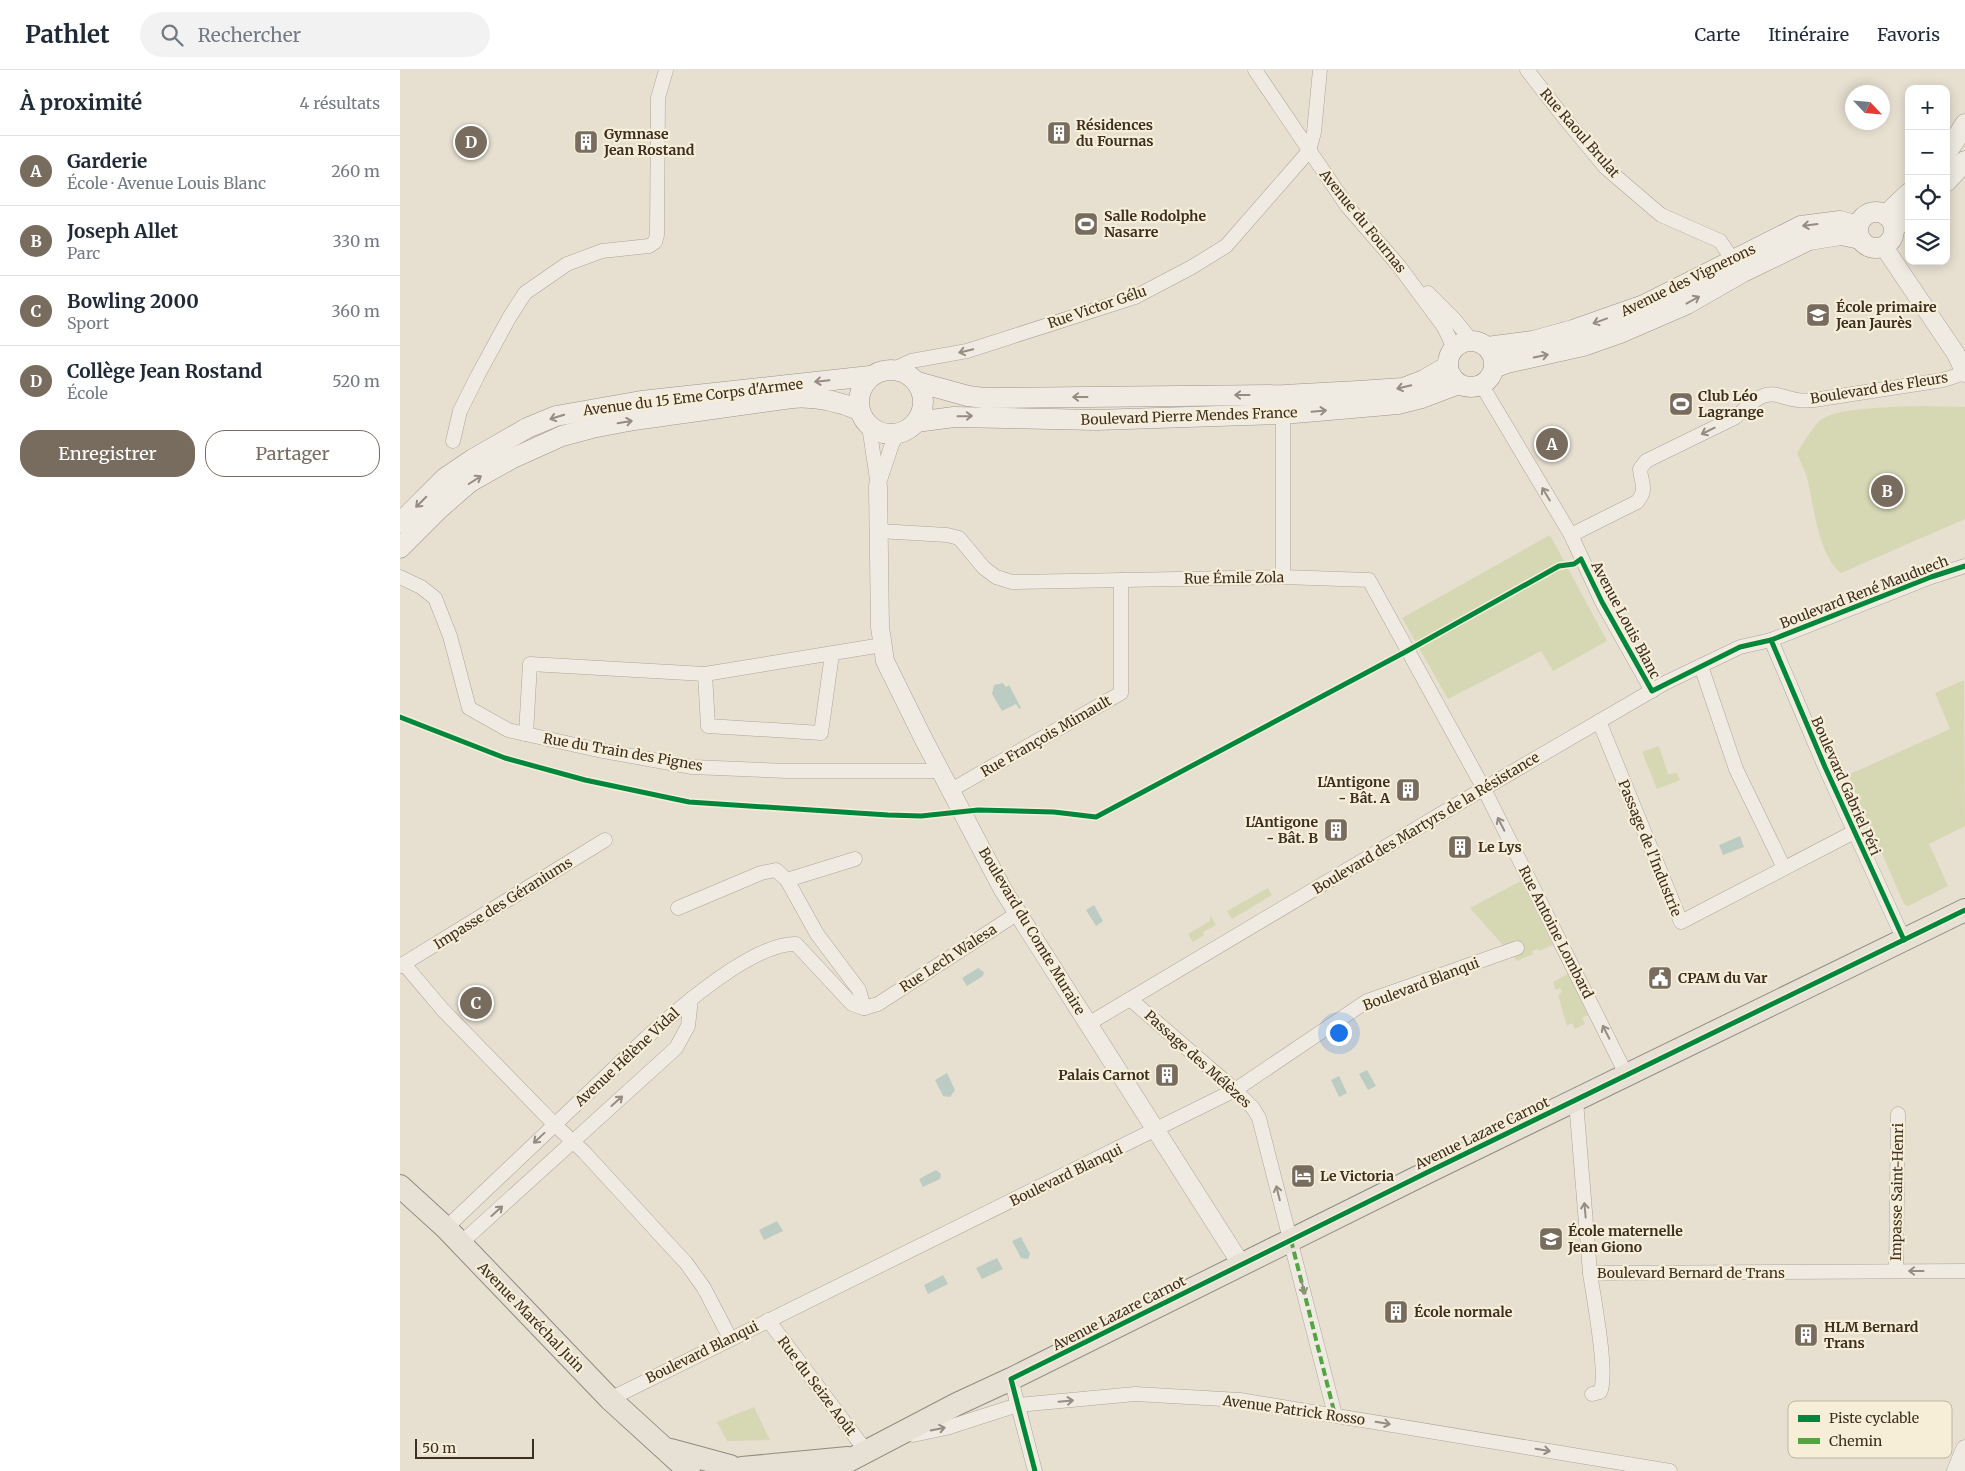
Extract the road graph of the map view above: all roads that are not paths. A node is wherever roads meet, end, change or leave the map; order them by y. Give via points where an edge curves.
1 (666, 70) edge
2 (1255, 70) edge
3 (1320, 70) edge
4 (1528, 70) edge
5 (1965, 124) edge
6 (1950, 148) edge
7 (1308, 151) junction
8 (1965, 161) edge
9 (1950, 178) edge
10 (1905, 202) edge
11 (1896, 219) edge
12 (1859, 233) junction
13 (1884, 247) junction
14 (1732, 259) junction
15 (1465, 350) junction
16 (1960, 356) edge
17 (1494, 368) junction
18 (894, 369) junction
19 (1965, 373) edge
20 (870, 376) junction
21 (917, 382) junction
22 (1459, 384) junction
23 (1481, 384) junction
24 (1283, 414) junction
25 (864, 418) junction
26 (916, 422) junction
27 (898, 434) junction
28 (453, 441) dead end
29 (878, 486) junction
30 (400, 523) edge
31 (879, 531) junction
32 (1571, 535) junction
33 (400, 548) edge
34 (1965, 566) edge
35 (400, 577) edge
36 (1283, 577) junction
37 (1121, 580) junction
38 (1771, 640) junction
39 (882, 645) junction
40 (832, 654) junction
41 (1701, 666) junction
42 (705, 674) junction
43 (1652, 691) junction
44 (1599, 721) junction
45 (526, 734) junction
46 (940, 771) junction
47 (1484, 789) junction
48 (951, 790) junction
49 (1854, 832) junction
50 (605, 840) dead end
51 (855, 859) dead end
52 (1784, 868) junction
53 (787, 880) junction
54 (678, 908) dead end
55 (1965, 910) edge
56 (1018, 913) junction
57 (812, 925) junction
58 (1904, 940) junction
59 (796, 944) junction
60 (1517, 948) dead end
61 (402, 965) edge
62 (691, 999) junction
63 (1130, 999) junction
64 (864, 1008) junction
65 (1088, 1024) junction
66 (1627, 1076) junction
67 (1235, 1090) junction
68 (1576, 1101) junction
69 (1898, 1114) dead end
70 (554, 1124) junction
71 (1155, 1128) junction
72 (574, 1141) junction
73 (400, 1186) edge
74 (453, 1236) junction
75 (1291, 1240) junction
76 (1241, 1264) junction
77 (1896, 1270) junction
78 (1965, 1271) edge
79 (1590, 1273) junction
80 (768, 1320) junction
81 (730, 1338) junction
82 (1011, 1379) junction
83 (1592, 1394) dead end
84 (610, 1399) junction
85 (1018, 1406) junction
86 (1334, 1416) junction
87 (890, 1440) junction
88 (662, 1447) junction
89 (1965, 1449) edge
90 (860, 1454) junction
91 (1609, 1466) edge
92 (735, 1469) edge
93 (689, 1471) edge
94 (829, 1471) edge
95 (1035, 1471) edge
96 (1670, 1471) edge
97 (1956, 1471) edge

1 - 28 street via 658,98 659,205 655,242 649,246 602,251 567,264 525,293 474,382 460,412
2 - 7 street, Avenue du Fournas
3 - 7 street via 1314,132
4 - 14 street, Rue Raoul Brulat via 1606,168 1661,215 1720,241
5 - 6 main road
7 - 15 street, Avenue du Fournas via 1347,206
7 -> 18 street, Rue Victor Gélu via 1226,246 1192,267 1135,297 967,351 911,361
8 - 9 main road
10 - 11 main road
11 - 12 main road via 1881,212 1870,213 1864,216
11 - 13 main road via 1893,238
12 - 13 main road, Avenue des Vignerons via 1870,248
12 -> 14 main road, Avenue des Vignerons via 1840,221 1801,226
17 -> 12 main road, Avenue des Vignerons via 1583,346 1628,330 1680,307 1809,240
13 - 16 street
14 -> 15 main road, Avenue des Vignerons via 1644,304 1598,322 1533,341
15 - 17 main road via 1494,360
15 -> 21 main road, Boulevard Pierre Mendes France via 1424,380 1403,388 1284,395 984,398
15 - 22 main road via 1450,373
16 - 19 street
17 - 23 main road
18 - 20 main road
18 - 21 main road via 903,371
19 -> 32 street, Boulevard des Fleurs via 1943,380 1814,400 1797,400 1774,394 1763,396 1734,418 1646,462 1640,469 1643,496 1637,502
20 - 25 main road via 858,398
20 -> 30 main road, Avenue du 15 Eme Corps d'Armee via 642,401 556,416 527,428 445,478
21 - 26 main road via 924,402
22 - 23 main road via 1470,387
24 -> 22 main road, Boulevard Pierre Mendes France via 1398,404
32 -> 23 street, Avenue Louis Blanc
26 -> 24 main road, Boulevard Pierre Mendes France via 954,417 1096,420
24 - 36 street
25 - 27 main road via 878,432
25 - 29 street, Boulevard du Comte Muraire
33 -> 25 main road, Avenue du 15 Eme Corps d'Armee via 470,482 562,436 634,420 810,396 829,400
26 - 27 main road
27 - 29 street, Boulevard du Comte Muraire
29 - 31 street, Boulevard du Comte Muraire
31 - 37 street, Rue Émile Zola via 959,538 984,568 996,577 1012,582
31 - 39 street, Boulevard du Comte Muraire
32 - 43 street, Avenue Louis Blanc via 1602,602
34 - 38 street, Boulevard René Mauduech
35 - 45 street, Rue du Train des Pignes via 435,598 450,636 470,708 508,730
36 - 37 street, Rue Émile Zola
36 - 47 street, Rue Émile Zola via 1368,580
37 - 48 street, Rue François Mimault via 1121,694
38 - 41 street, Boulevard des Martyrs de la Résistance via 1740,647
38 - 49 street, Boulevard Gabriel Péri
39 - 40 street
39 - 46 street, Boulevard du Comte Muraire via 888,669
40 - 42 street
40 - 42 street via 821,733 708,726
41 - 43 street, Boulevard des Martyrs de la Résistance
41 - 52 street via 1736,769
42 - 45 street via 530,664
43 - 44 street, Boulevard des Martyrs de la Résistance
44 - 47 street, Boulevard des Martyrs de la Résistance
44 - 52 street, Passage de l'Industrie via 1680,922
45 - 46 street, Rue du Train des Pignes via 692,767
46 - 48 street, Boulevard du Comte Muraire
47 - 63 street, Boulevard des Martyrs de la Résistance
66 -> 47 street, Rue Antoine Lombard
48 - 56 street, Boulevard du Comte Muraire
49 - 52 street, Passage de l'Industrie
49 - 58 street, Boulevard Gabriel Péri
50 - 61 street, Impasse des Géraniums
51 - 53 street
53 - 54 street via 776,870 761,872
53 - 57 street
55 - 58 main road, Avenue Lazare Carnot
56 - 64 street, Rue Lech Walesa via 878,1004
56 - 65 street, Boulevard du Comte Muraire
57 - 59 street
57 - 64 street via 859,990
58 - 66 main road, Avenue Lazare Carnot
59 - 62 street via 785,944 743,962
59 - 64 street via 852,1004
60 - 67 street, Boulevard Blanqui via 1367,1001
61 - 70 street
62 - 70 street, Avenue Hélène Vidal
72 -> 62 street, Avenue Hélène Vidal via 676,1048 688,1026
63 - 65 street, Boulevard des Martyrs de la Résistance
63 - 67 street, Passage des Mélèzes
65 - 71 street, Boulevard du Comte Muraire
66 - 68 main road, Avenue Lazare Carnot
67 - 71 street, Boulevard Blanqui
75 -> 67 street, Passage des Mélèzes via 1259,1118
68 - 75 main road, Avenue Lazare Carnot
79 -> 68 street, Boulevard Bernard de Trans
69 - 77 street, Impasse Saint-Henri
70 - 72 street
70 -> 74 street, Avenue Hélène Vidal
71 - 76 street, Boulevard du Comte Muraire
71 - 80 street, Boulevard Blanqui
74 -> 72 street, Avenue Hélène Vidal
72 - 81 street via 686,1263 704,1288
73 - 74 main road, Avenue Maréchal Juin
74 - 84 main road, Avenue Maréchal Juin
75 - 76 main road, Avenue Lazare Carnot
75 -> 86 street, Passage des Mélèzes
76 - 82 main road, Avenue Lazare Carnot
78 -> 77 street, Boulevard Bernard de Trans
77 - 79 street, Boulevard Bernard de Trans
79 - 83 street via 1603,1384 1600,1392
80 - 81 street, Boulevard Blanqui
80 - 90 street, Rue du Seize Août
81 - 84 street, Boulevard Blanqui
82 - 85 street
82 - 87 main road, Avenue Lazare Carnot
84 - 88 main road, Avenue Maréchal Juin
85 -> 86 street, Avenue Patrick Rosso via 1135,1394 1240,1400
87 -> 85 street, Avenue Patrick Rosso via 946,1428
85 - 95 street
86 -> 91 street, Avenue Patrick Rosso
87 - 90 main road, Avenue Lazare Carnot
88 - 92 main road, Avenue Maréchal Juin
88 - 93 main road, Avenue Maréchal Juin
89 - 97 street
90 - 92 main road, Avenue Lazare Carnot
90 - 94 main road, Avenue Lazare Carnot
91 - 96 street, Avenue Patrick Rosso

